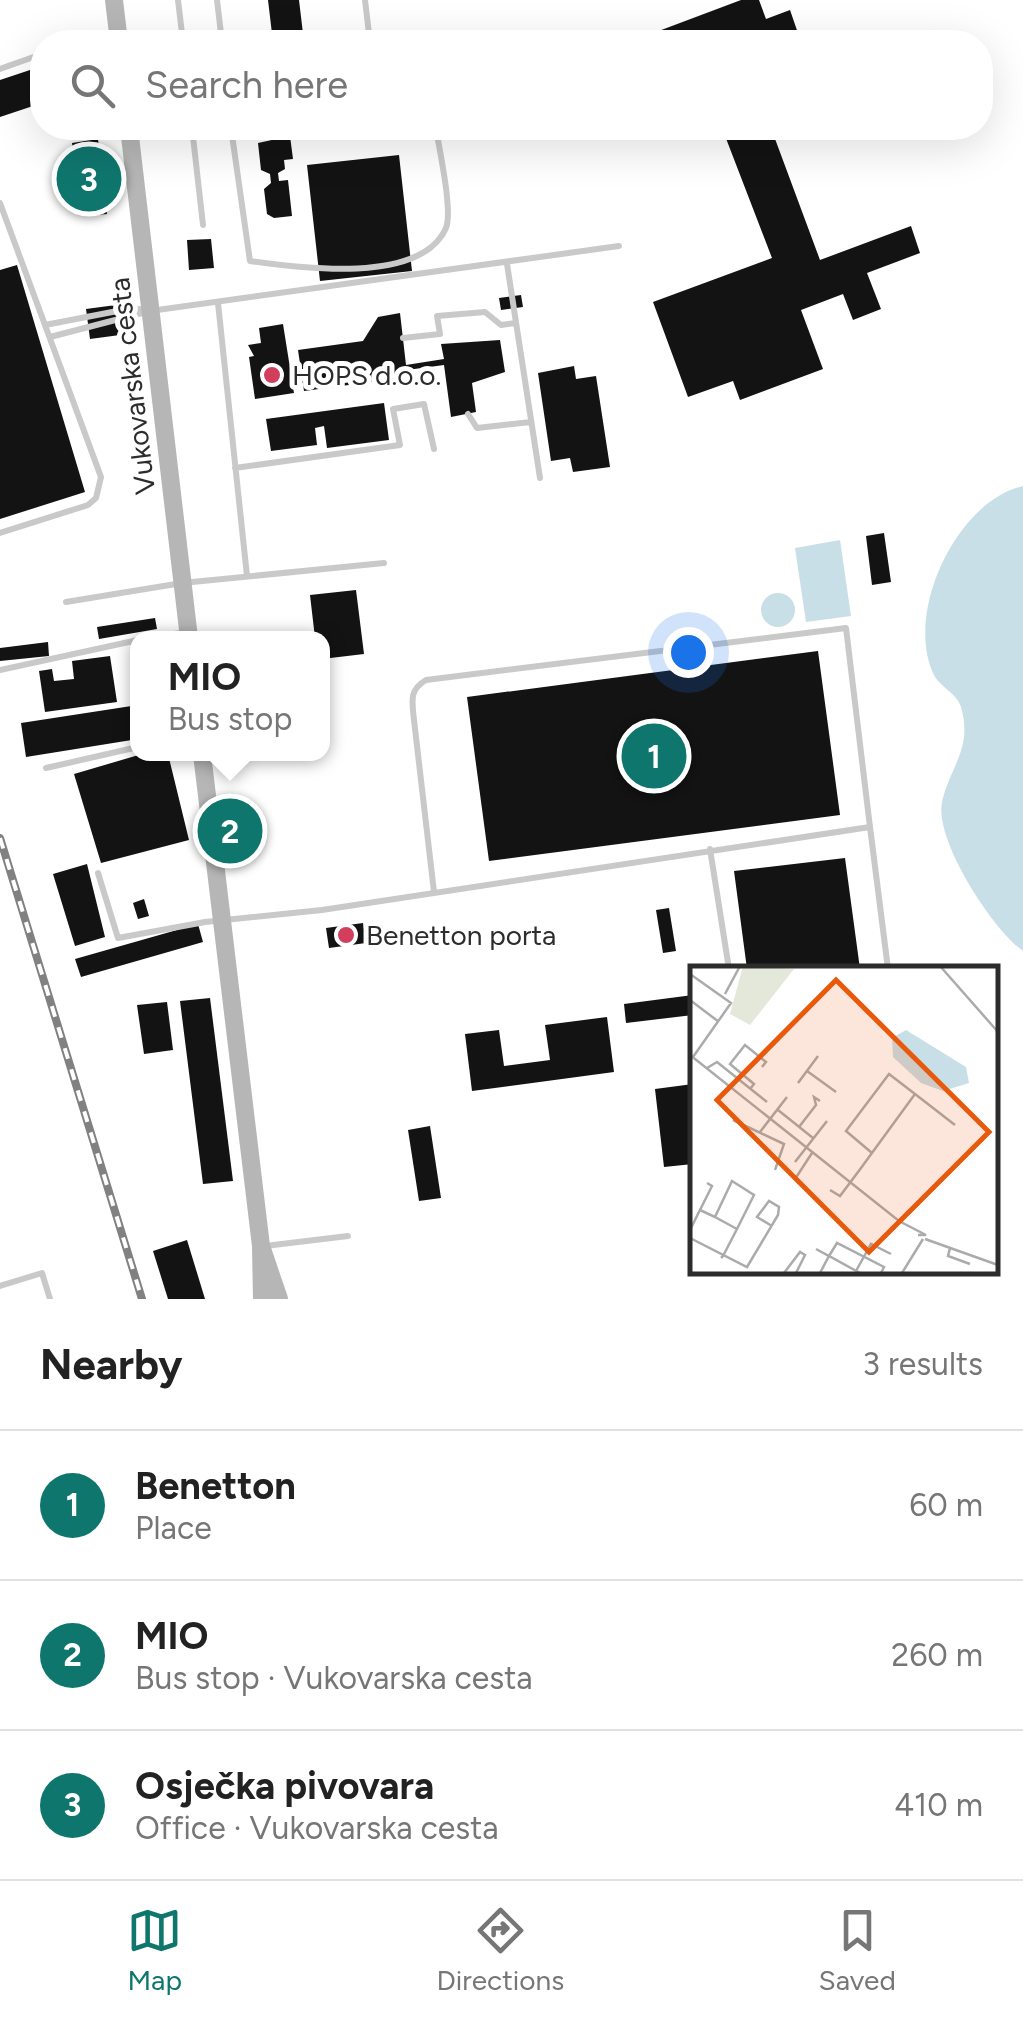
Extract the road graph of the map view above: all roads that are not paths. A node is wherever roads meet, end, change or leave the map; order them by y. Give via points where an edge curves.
1 (114, 0) edge
2 (178, 0) edge
3 (218, 0) edge
4 (366, 0) edge
5 (117, 30) edge
6 (182, 30) edge
7 (221, 30) edge
8 (369, 30) edge
9 (30, 58) edge
10 (0, 69) edge
11 (130, 140) edge
12 (193, 140) edge
13 (234, 140) edge
14 (437, 140) edge
15 (0, 203) edge
16 (203, 225) dead end
17 (619, 246) dead end
18 (506, 264) junction
19 (218, 303) junction
20 (150, 311) junction
21 (516, 323) junction
22 (45, 325) junction
23 (50, 336) junction
24 (403, 338) dead end
25 (468, 414) dead end
26 (531, 422) junction
27 (434, 449) dead end
28 (236, 468) junction
29 (540, 478) dead end
30 (0, 533) edge
31 (384, 563) dead end
32 (247, 576) junction
33 (182, 583) junction
34 (66, 602) dead end
35 (188, 631) edge
36 (130, 642) edge
37 (0, 670) edge
38 (130, 749) edge
39 (203, 761) edge
40 (46, 768) dead end
41 (870, 827) junction
42 (710, 850) junction
43 (98, 874) dead end
44 (434, 892) junction
45 (222, 922) junction
46 (729, 966) edge
47 (888, 966) edge
48 (348, 1236) dead end
49 (262, 1246) junction
50 (0, 1286) edge
51 (48, 1298) edge
52 (262, 1299) edge
53 (279, 1299) edge

1 - 5 main road
2 - 6 lane
3 - 7 lane
4 - 8 lane
9 - 10 lane
11 - 20 main road, Vukovarska cesta
12 - 16 lane
13 - 14 lane via 250,261 316,271 418,259 439,238 447,217
15 - 22 lane
17 - 18 lane
18 - 19 lane
18 - 21 lane
19 - 20 lane
19 - 28 lane
20 - 22 lane via 118,310
20 - 23 lane
20 - 33 main road, Vukovarska cesta
21 - 24 lane via 502,325 485,312 437,316 440,334
21 - 26 lane
22 - 23 lane
23 - 30 lane via 102,477 100,488 74,512
25 - 26 lane via 477,428 488,430
26 - 29 lane
27 - 28 lane via 424,404 393,410 400,445
28 - 32 lane
31 - 32 lane
32 - 33 lane
33 - 34 lane
33 - 35 main road, Vukovarska cesta
36 - 37 lane
38 - 40 lane
39 - 45 main road
41 - 42 lane
41 - 44 lane via 846,628 426,680 412,694
41 - 47 lane
42 - 44 lane
42 - 46 lane
43 - 45 lane via 118,938
44 - 45 lane
45 - 49 main road
48 - 49 lane
49 - 52 main road
49 - 53 main road
50 - 51 lane via 42,1273

